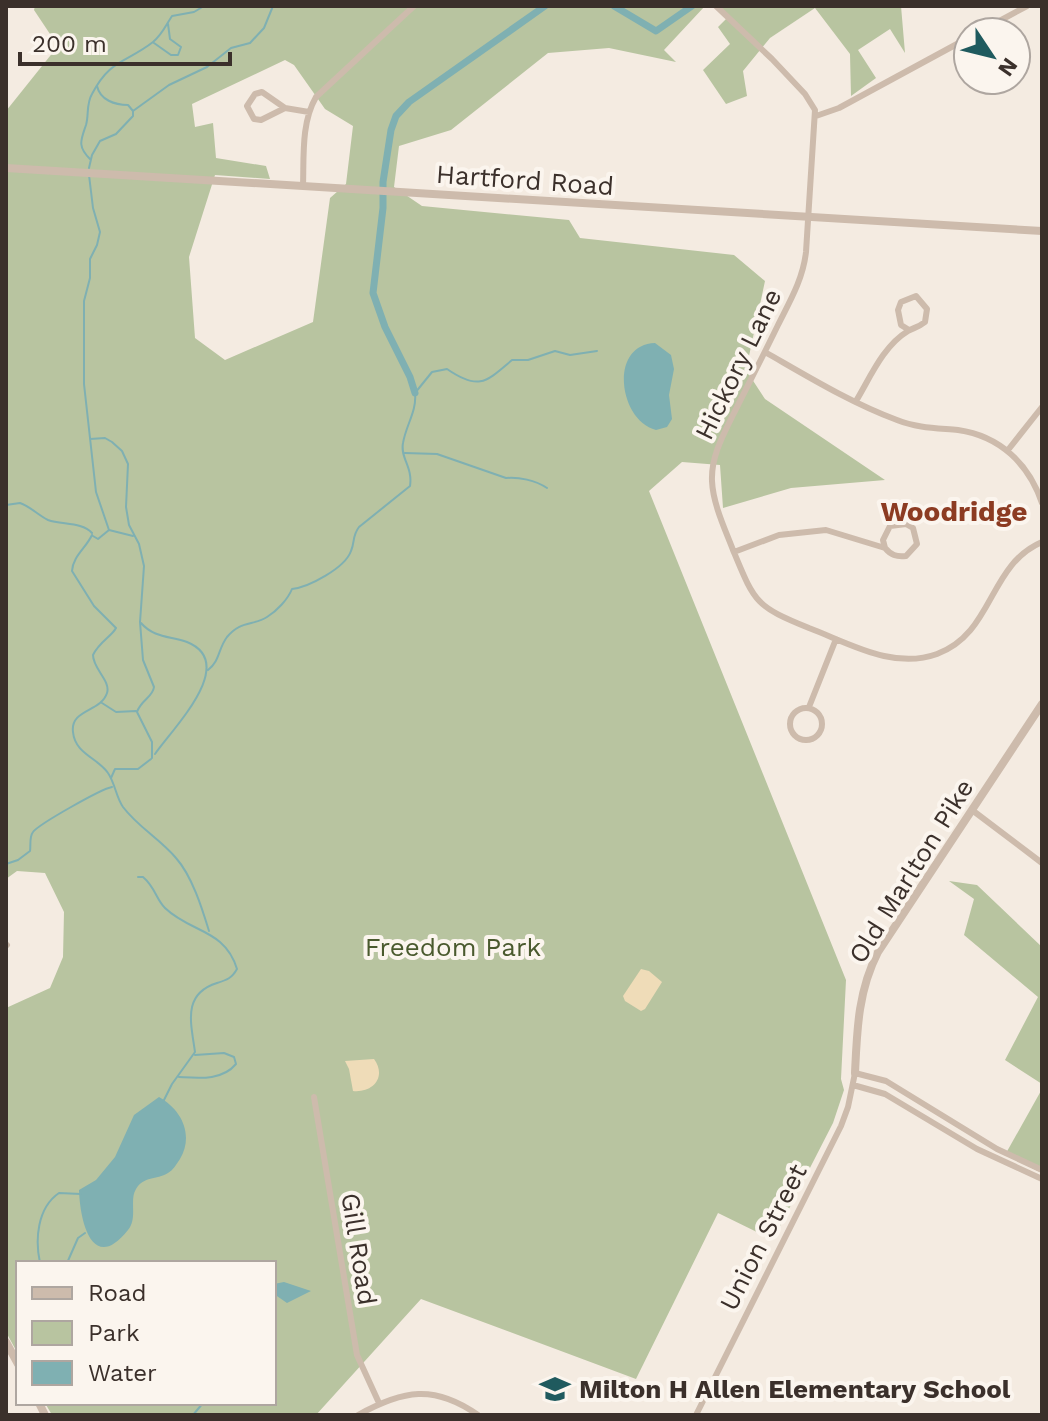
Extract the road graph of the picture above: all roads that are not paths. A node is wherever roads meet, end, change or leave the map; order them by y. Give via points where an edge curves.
1 (414, 6) edge
2 (716, 6) edge
3 (1027, 6) edge
4 (1009, 16) edge
5 (952, 47) edge
6 (285, 108) junction
7 (309, 112) junction
8 (816, 116) junction
9 (6, 168) edge
10 (303, 186) junction
11 (808, 218) junction
12 (1042, 231) edge
13 (909, 330) junction
14 (765, 352) junction
15 (856, 401) junction
16 (1042, 407) edge
17 (1008, 450) junction
18 (1042, 503) edge
19 (1042, 542) edge
20 (885, 548) junction
21 (734, 552) junction
22 (836, 639) junction
23 (1042, 704) edge
24 (809, 707) junction
25 (972, 810) junction
26 (1042, 863) edge
27 (855, 1073) junction
28 (853, 1085) junction
29 (314, 1097) dead end
30 (1042, 1170) edge
31 (1042, 1179) edge
32 (6, 1342) edge
33 (16, 1360) edge
34 (379, 1403) junction
35 (358, 1415) edge
36 (478, 1415) edge
37 (696, 1415) edge

1 - 7 street via 322,90
2 - 8 street via 805,94
3 - 4 street
5 - 8 street
6 - 6 street via 262,92 247,106 254,119 261,120
6 - 7 street
7 - 10 street
8 - 11 street, Hickory Lane
9 - 10 street, Hartford Road
10 - 11 street, Hartford Road
11 - 12 street, Hartford Road
11 - 14 street, Hickory Lane via 799,282
13 - 13 street via 917,329 928,314 916,296 901,302 898,310 901,325
13 - 15 street via 882,358
14 - 15 street
14 - 21 street, Hickory Lane via 714,462 715,497
15 - 17 street via 905,423 980,435
16 - 17 street
17 - 18 street via 1030,476
19 - 22 street, Hickory Lane via 1014,559 980,620 944,650 892,658
20 - 20 street via 898,557 913,551 913,528 890,526
20 - 21 street via 826,530 779,535
21 - 22 street, Hickory Lane via 760,604
22 - 24 street
23 - 25 street, Old Marlton Pike
24 - 24 street via 799,709 789,724 791,733 807,741 822,730 822,720
25 - 26 street
25 - 27 street, Old Marlton Pike via 870,967 858,1013
27 - 28 street, Union Street
27 - 30 street via 886,1081 997,1149
28 - 31 street via 885,1094 977,1149
28 - 37 street, Union Street via 841,1126
29 - 34 street, Gill Road via 357,1355
32 - 33 street
34 - 35 street
34 - 36 street via 406,1394 432,1394 457,1401

